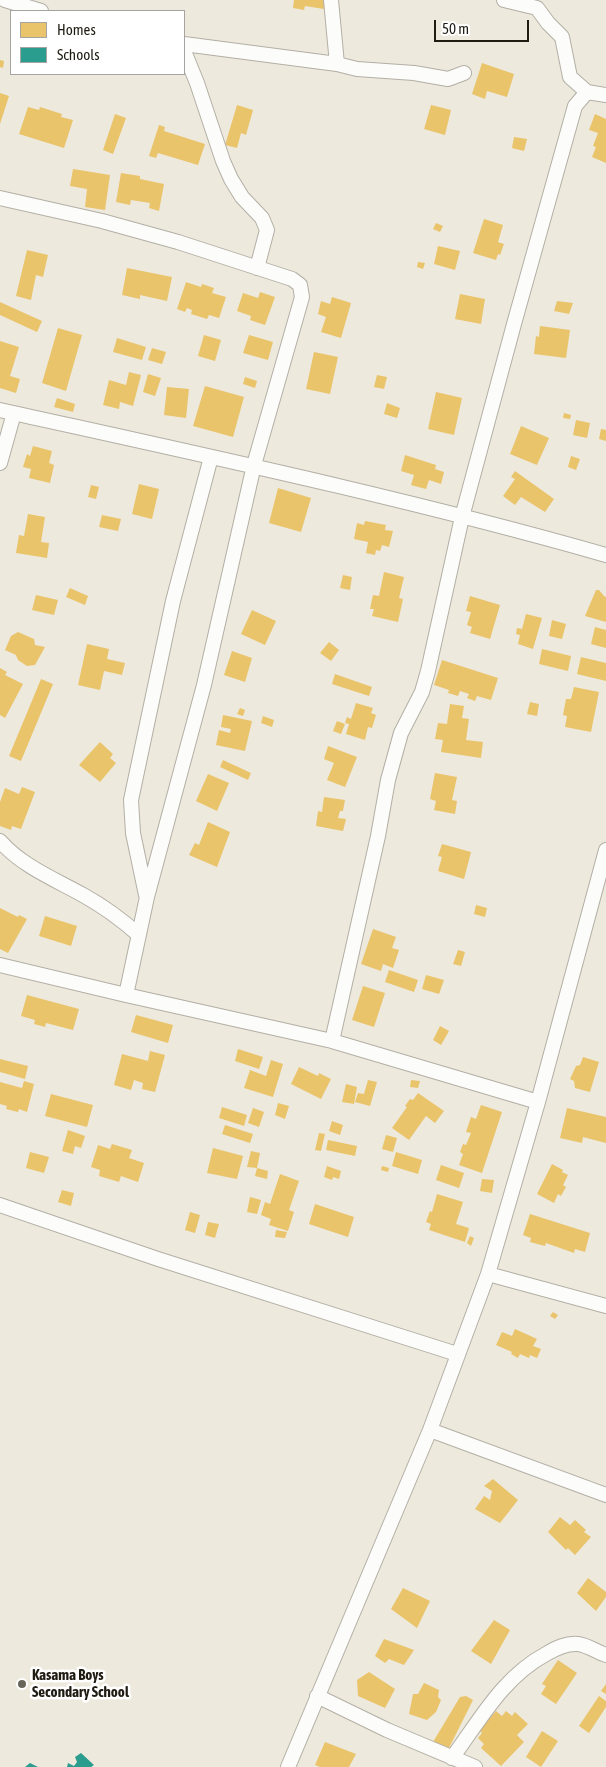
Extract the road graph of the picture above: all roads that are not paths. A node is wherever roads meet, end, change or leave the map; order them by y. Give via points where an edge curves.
1 (5, 0) edge
2 (331, 0) edge
3 (504, 0) edge
4 (38, 10) edge
5 (185, 44) edge
6 (185, 53) edge
7 (337, 64) junction
8 (464, 73) dead end
9 (587, 92) junction
10 (606, 95) edge
11 (0, 198) edge
12 (257, 268) junction
13 (0, 410) edge
14 (14, 413) junction
15 (211, 457) junction
16 (0, 463) edge
17 (254, 465) junction
18 (462, 517) junction
19 (606, 555) edge
20 (0, 841) edge
21 (606, 850) edge
22 (146, 898) junction
23 (139, 935) junction
24 (0, 965) edge
25 (126, 995) junction
26 (332, 1041) junction
27 (538, 1102) junction
28 (0, 1205) edge
29 (488, 1274) junction
30 (606, 1306) edge
31 (457, 1354) junction
32 (430, 1430) junction
33 (606, 1495) edge
34 (606, 1655) edge
35 (317, 1696) junction
36 (452, 1758) junction
37 (288, 1767) edge
38 (476, 1767) edge

1 - 4 street
2 - 7 street
3 - 9 street via 537,8 562,37 570,77
5 - 7 street
6 - 12 street via 231,179 242,197 262,218 267,230
7 - 8 street via 448,79
9 - 10 street
9 - 18 street via 575,106
11 - 12 street via 102,221
12 - 17 street via 292,279 300,285 302,297
13 - 14 street
14 - 15 street
14 - 16 street
15 - 17 street
15 - 22 street via 173,601 131,800 133,833
17 - 18 street
17 - 22 street via 204,685
18 - 19 street
18 - 26 street via 428,671 422,692 401,732 388,780
20 - 23 street via 17,858 85,896
21 - 27 street
22 - 23 street
23 - 25 street
24 - 25 street
25 - 26 street
26 - 27 street
27 - 29 street
28 - 31 street
29 - 30 street
29 - 31 street
31 - 32 street
32 - 33 street
32 - 35 street
34 - 36 street via 580,1644 567,1644 529,1663 498,1695
35 - 36 street
35 - 37 street
36 - 38 street

